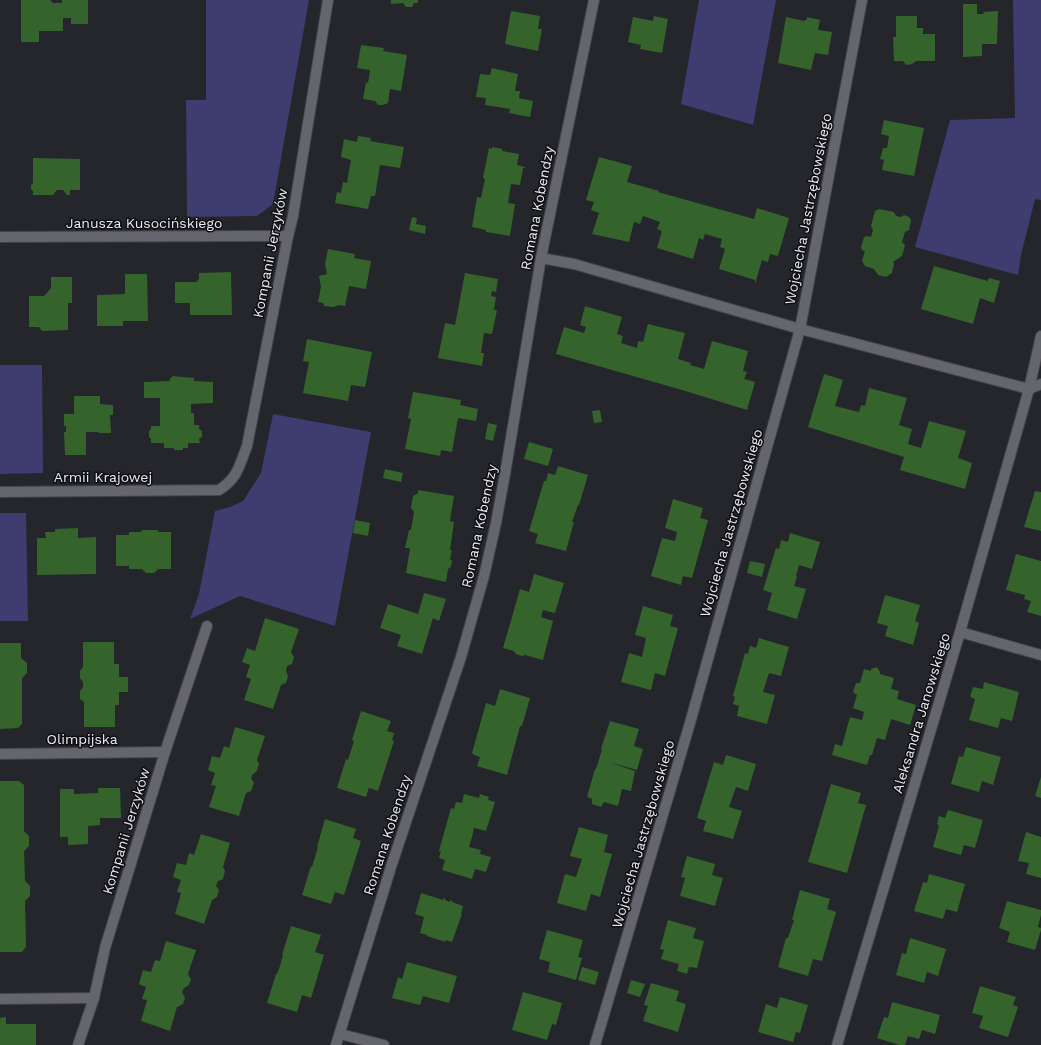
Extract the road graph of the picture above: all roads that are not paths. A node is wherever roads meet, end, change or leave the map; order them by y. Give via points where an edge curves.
1 (328, 0) edge
2 (594, 0) edge
3 (862, 0) edge
4 (288, 236) junction
5 (0, 237) edge
6 (541, 258) junction
7 (800, 329) junction
8 (1041, 336) edge
9 (1041, 384) edge
10 (1029, 389) junction
11 (207, 490) joint
12 (0, 492) edge
13 (207, 626) dead end
14 (960, 632) junction
15 (1041, 655) edge
16 (165, 752) junction
17 (0, 754) edge
18 (94, 998) junction
19 (0, 999) edge
20 (340, 1034) junction
21 (78, 1045) edge
22 (336, 1045) edge
23 (384, 1045) edge
24 (595, 1045) edge
25 (837, 1045) edge

1 - 4 street, Kompanii Jerzyków
2 - 6 street, Romana Kobendzy
3 - 7 street, Wojciecha Jastrzębowskiego
4 - 5 street, Janusza Kusocińskiego
4 - 11 street, Kompanii Jerzyków via 247,446 237,472 229,484 219,490
6 - 7 street via 574,264
6 - 20 street, Romana Kobendzy via 505,474 484,576 461,657 391,866
7 - 10 street
7 - 24 street, Wojciecha Jastrzębowskiego via 690,723
8 - 10 street, Aleksandra Janowskiego
9 - 10 street
10 - 14 street, Aleksandra Janowskiego
11 - 12 street, Armii Krajowej
13 - 16 street, Kompanii Jerzyków
14 - 15 street
14 - 25 street, Aleksandra Janowskiego
16 - 17 street, Olimpijska
16 - 18 street, Kompanii Jerzyków via 105,948
18 - 19 street
18 - 21 street, Kompanii Jerzyków
20 - 22 street, Romana Kobendzy
20 - 23 street

